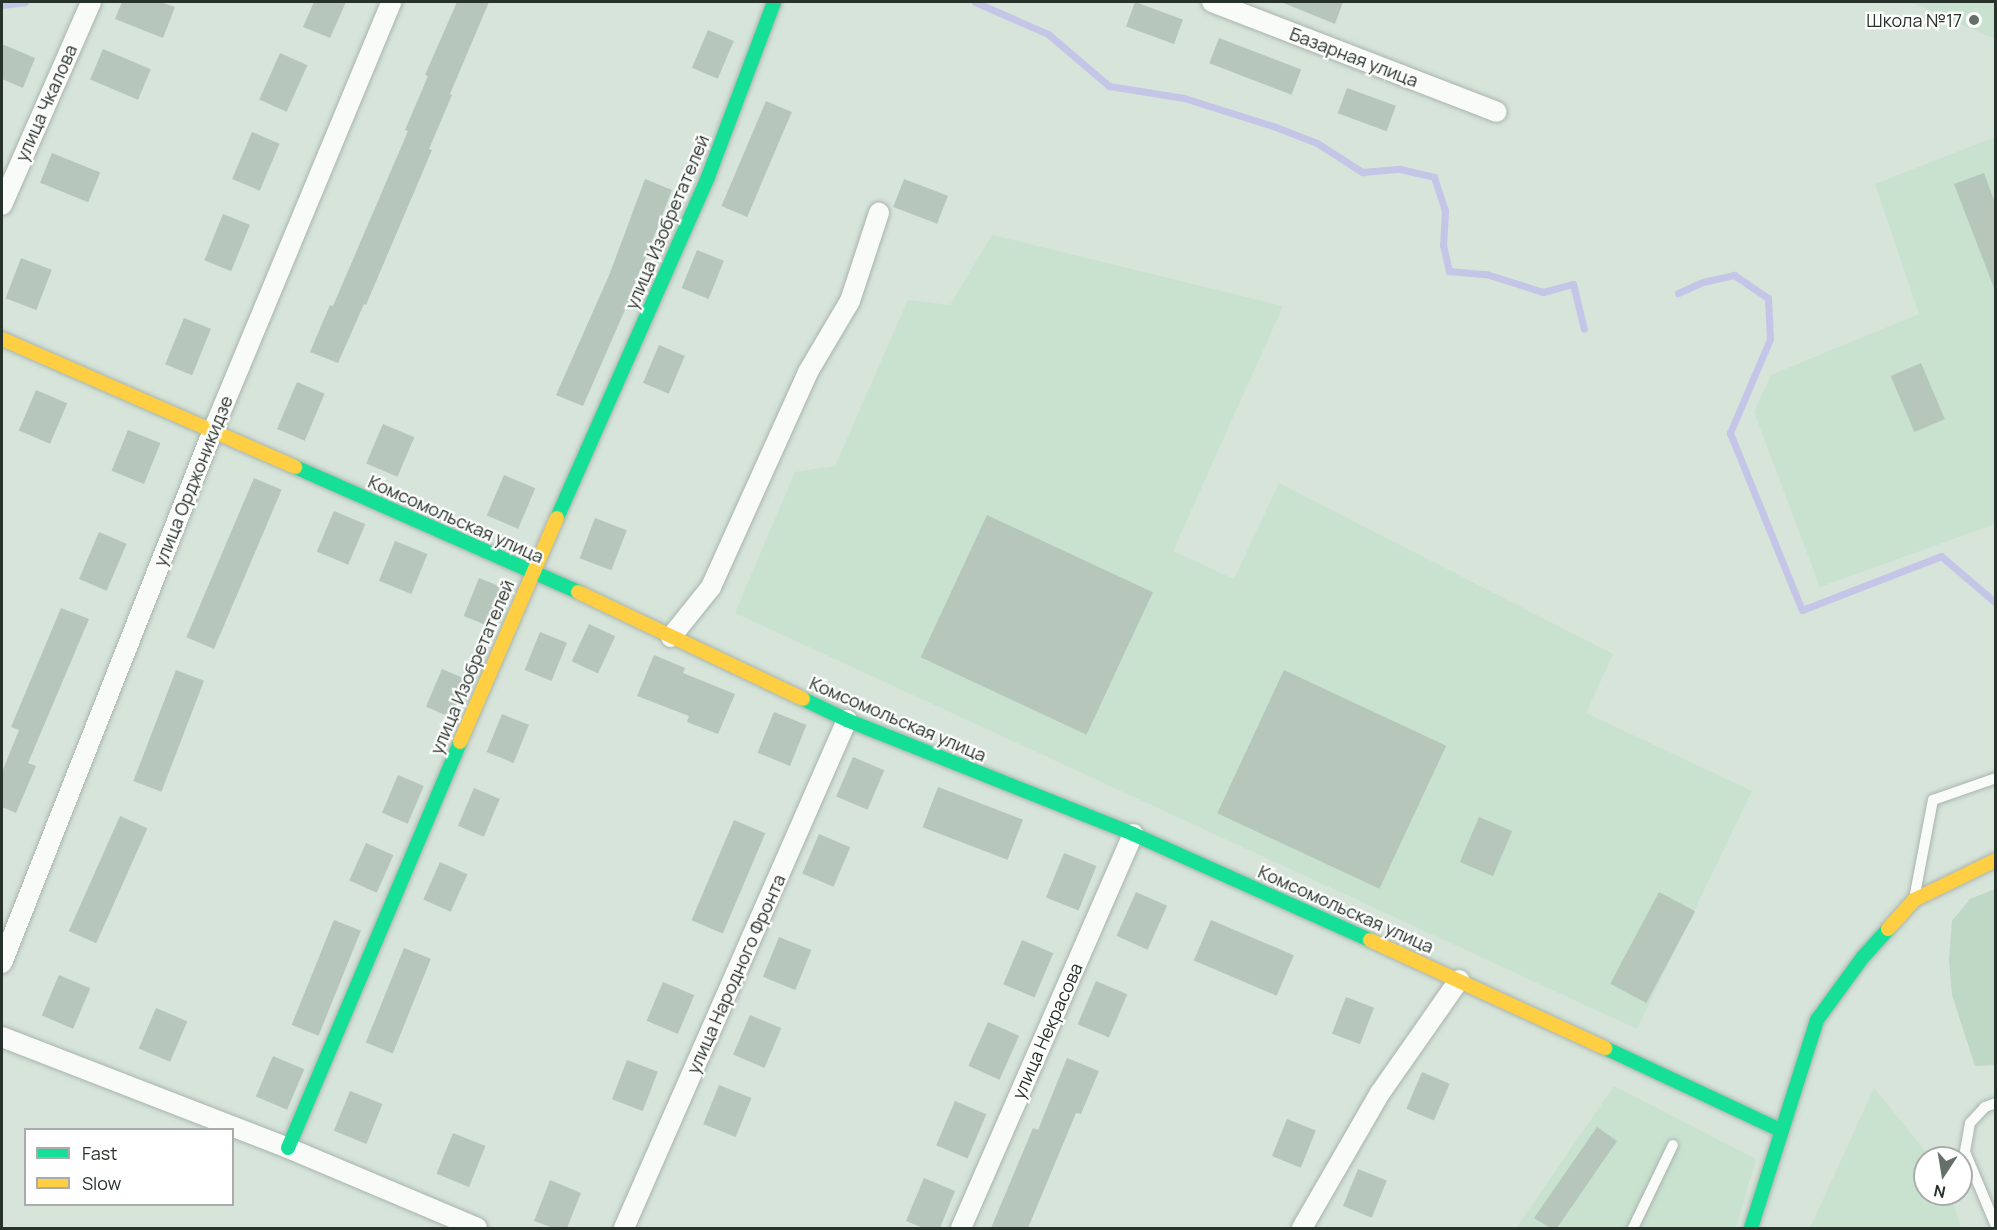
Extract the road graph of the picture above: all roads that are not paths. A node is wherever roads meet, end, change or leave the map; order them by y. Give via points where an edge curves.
1 (91, 2) edge
2 (391, 2) edge
3 (774, 2) edge
4 (1212, 2) edge
5 (1497, 112) dead end
6 (2, 205) edge
7 (879, 213) dead end
8 (2, 339) edge
9 (212, 433) junction
10 (532, 571) junction
11 (671, 637) junction
12 (847, 720) junction
13 (1995, 778) edge
14 (1133, 834) junction
15 (1995, 860) edge
16 (1914, 900) junction
17 (2, 963) edge
18 (1459, 980) junction
19 (2, 1037) edge
20 (1995, 1103) edge
21 (1782, 1131) junction
22 (1673, 1145) dead end
23 (288, 1148) junction
24 (1995, 1226) edge
25 (477, 1228) edge
26 (624, 1228) edge
27 (961, 1228) edge
28 (1302, 1228) edge
29 (1633, 1228) edge
30 (1751, 1228) edge

1 - 6 street, улица Чкалова
2 - 9 street, улица Орджоникидзе
3 - 10 street, улица Изобретателей via 708,177
4 - 5 street, Базарная улица
7 - 11 street via 850,301 808,372 711,587
8 - 9 street, Комсомольская улица
9 - 10 street, Комсомольская улица
9 - 17 street, улица Орджоникидзе
10 - 11 street, Комсомольская улица
10 - 23 street, улица Изобретателей
11 - 12 street, Комсомольская улица
12 - 14 street, Комсомольская улица
12 - 26 street, улица Народного Фронта
13 - 16 lane via 1933,800
14 - 18 street, Комсомольская улица
14 - 27 street, улица Некрасова
15 - 16 street
16 - 21 street via 1863,957 1817,1020
18 - 21 street, Комсомольская улица
18 - 28 street via 1380,1093
19 - 23 street
20 - 24 lane via 1985,1107 1970,1123 1965,1152
21 - 30 street
22 - 29 lane
23 - 25 street

